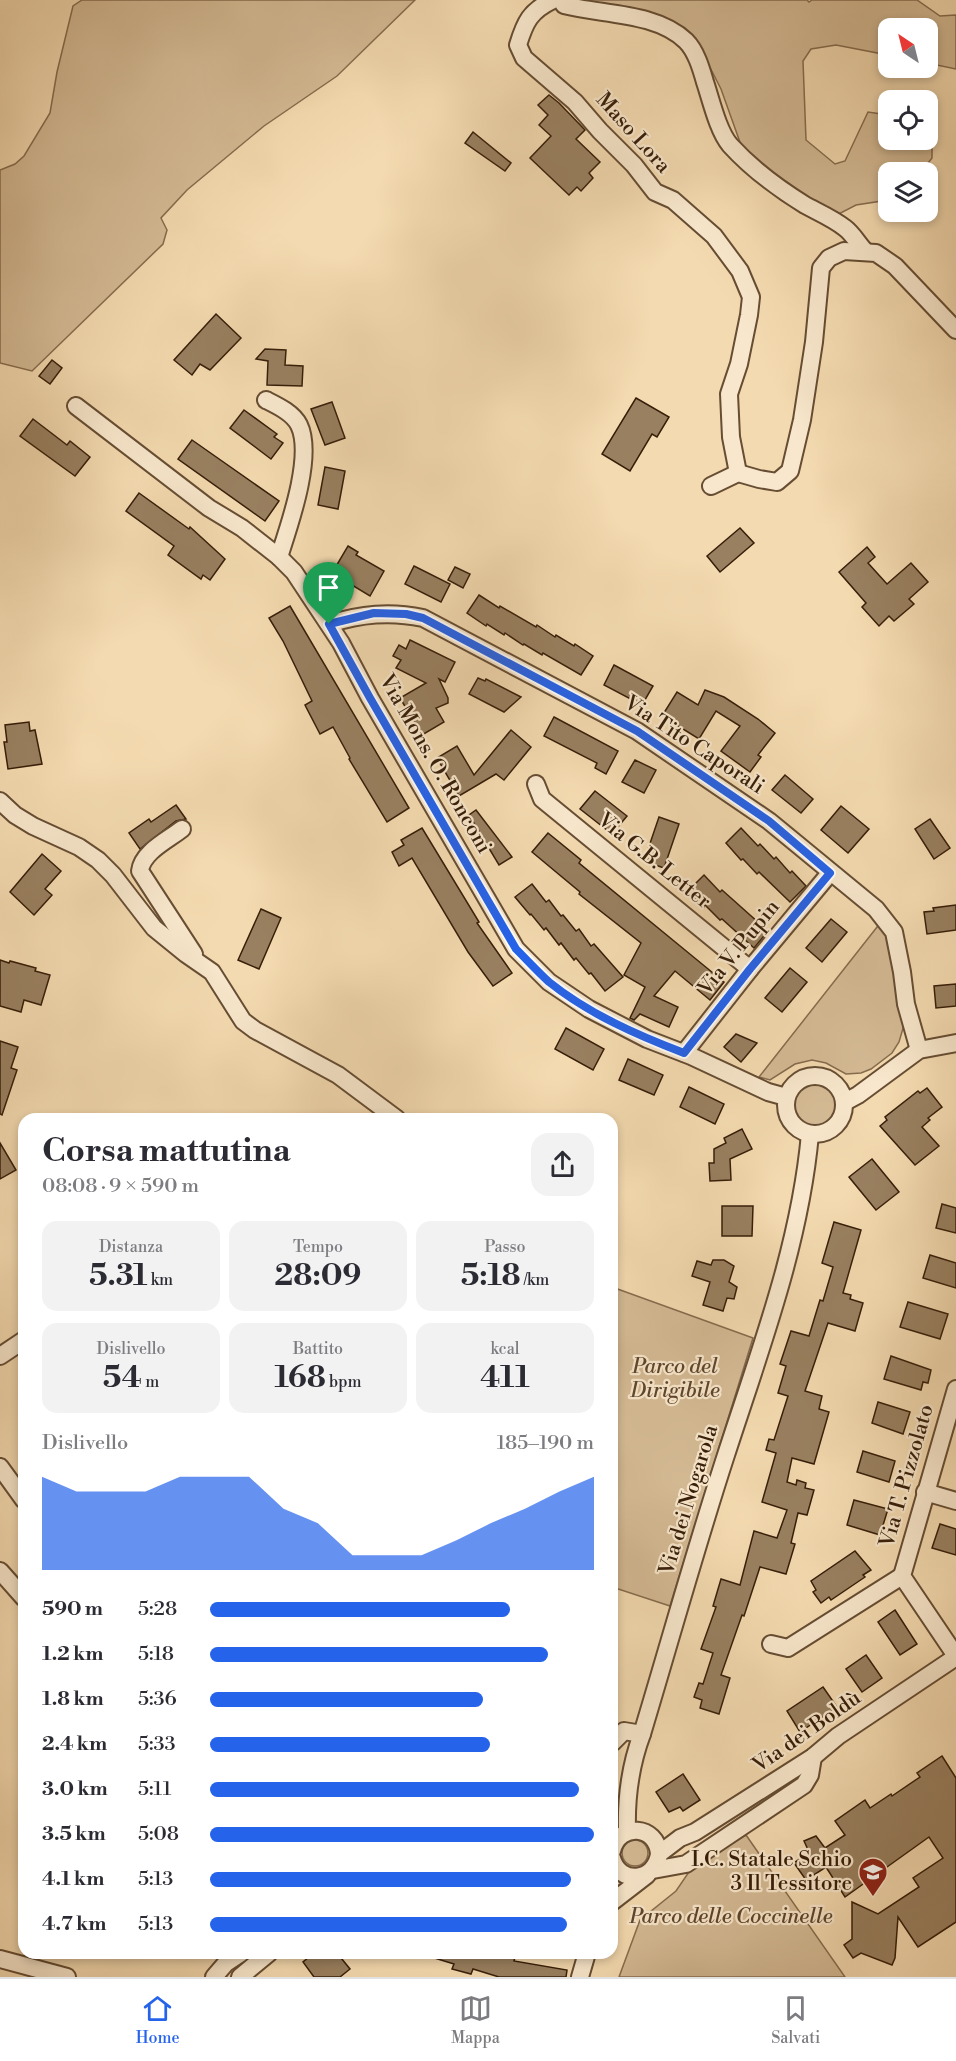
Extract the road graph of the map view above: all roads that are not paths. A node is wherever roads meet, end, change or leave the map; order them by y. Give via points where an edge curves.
1 (553, 0) edge
2 (561, 0) edge
3 (866, 252) junction
4 (956, 330) edge
5 (267, 400) dead end
6 (76, 406) dead end
7 (738, 473) junction
8 (711, 486) dead end
9 (279, 557) junction
10 (329, 624) junction
11 (536, 784) dead end
12 (2, 813) edge
13 (182, 829) dead end
14 (830, 873) junction
15 (202, 964) junction
16 (750, 969) junction
17 (956, 1043) edge
18 (919, 1050) junction
19 (684, 1053) junction
20 (786, 1097) junction
21 (844, 1102) junction
22 (389, 1113) edge
23 (810, 1134) junction
24 (18, 1344) edge
25 (0, 1356) edge
26 (956, 1389) edge
27 (0, 1467) edge
28 (18, 1492) edge
29 (926, 1492) junction
30 (956, 1501) edge
31 (0, 1571) edge
32 (902, 1576) junction
33 (18, 1591) edge
34 (771, 1644) dead end
35 (956, 1656) edge
36 (642, 1734) junction
37 (618, 1737) edge
38 (813, 1757) junction
39 (618, 1842) edge
40 (647, 1850) junction
41 (618, 1870) edge
42 (618, 1893) edge
43 (0, 1959) edge
44 (232, 1959) edge
45 (262, 1959) edge
46 (585, 1959) edge
47 (68, 1977) edge
48 (214, 1977) edge
49 (240, 1977) edge
50 (580, 1977) edge

1 - 7 street, Maso Lora via 536,8 523,29 518,45 524,58 575,102 656,192 673,200 714,236 741,271 751,297 739,364 729,394
2 - 3 street via 574,8 650,22 686,41 698,59 729,144 802,203 845,228
3 - 4 street via 876,253 895,266
3 - 7 street via 844,251 829,258 821,268 809,377 789,471 777,482
5 - 9 street via 299,424 303,440 302,476
6 - 9 street, Via Mons. O. Ronconi
7 - 8 street
9 - 10 street, Via Mons. O. Ronconi via 294,572
10 - 14 street, Via Tito Caporali via 374,613 423,618 637,731 769,821
10 - 19 street, Via Mons. O. Ronconi via 516,949 549,982 589,1009
11 - 16 street, Via G.B. Letter via 542,799
12 - 15 street via 15,815 98,860 154,928
13 - 15 street via 146,856 140,870
14 - 16 street, Via V. Pupin
14 - 18 street, Via Tito Caporali via 876,909 894,932 906,1004
15 - 22 street via 212,972 243,1021 338,1075
16 - 19 street, Via V. Pupin
17 - 18 street
18 - 21 street
19 - 20 street, Via Mons. O. Ronconi
20 - 21 street via 798,1081 818,1076 836,1084
20 - 23 street via 790,1121
21 - 23 street via 844,1111 835,1127
23 - 36 street, Via dei Nogarola via 807,1170 782,1284 703,1525
24 - 25 street
26 - 29 street, Via T. Pizzolato
27 - 28 street
29 - 30 street
29 - 32 street, Via T. Pizzolato
31 - 33 street
32 - 34 street, Via T. Pizzolato via 788,1648
32 - 35 street, Via T. Pizzolato
35 - 38 street, Via dei Boldù
36 - 37 street via 624,1731
36 - 40 street, Via dei Nogarola via 633,1760 626,1808
38 - 40 street, Via dei Boldù via 695,1832
38 - 40 street via 804,1785 686,1864
39 - 40 street, Via dei Boldù
40 - 41 street via 643,1876 629,1877
40 - 42 street, Via dei Boldù
43 - 47 street
44 - 48 street
45 - 49 street
46 - 50 street

